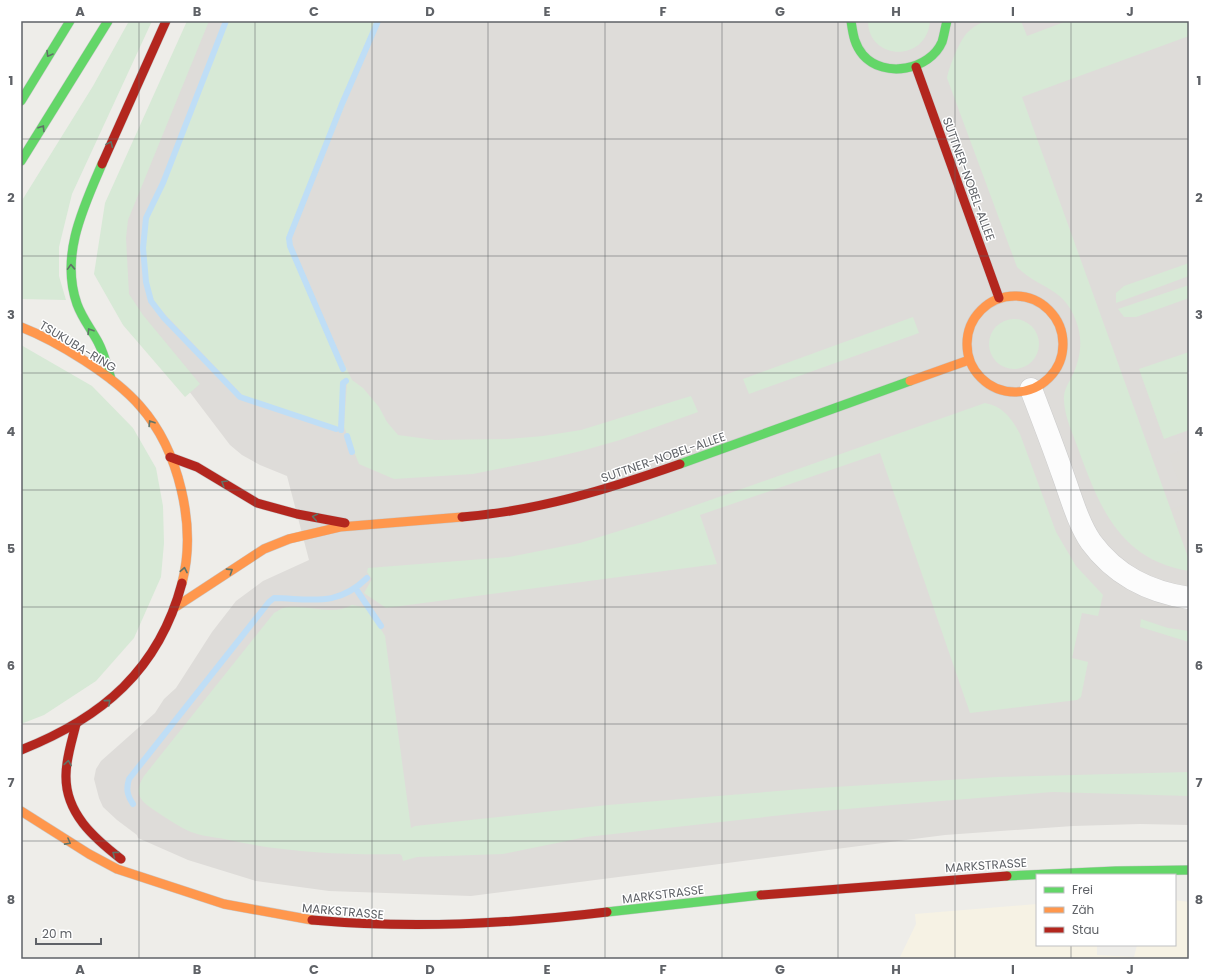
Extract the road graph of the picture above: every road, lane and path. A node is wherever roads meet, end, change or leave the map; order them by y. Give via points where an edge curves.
1 (70, 21) edge
2 (108, 21) edge
3 (166, 21) edge
4 (851, 21) edge
5 (947, 21) edge
6 (916, 67) junction
7 (21, 101) edge
8 (21, 161) edge
9 (999, 298) junction
10 (21, 327) edge
11 (969, 360) junction
12 (111, 379) junction
13 (1031, 389) junction
14 (170, 457) junction
15 (353, 524) junction
16 (1189, 598) edge
17 (174, 608) junction
18 (76, 724) junction
19 (21, 750) edge
20 (21, 811) edge
21 (1189, 870) edge
22 (146, 878) junction

1 -> 7 main road
8 -> 2 main road
12 -> 3 main road via 98,342 78,305 71,277 72,246 86,200
4 - 6 main road via 853,38 867,58 890,69
5 - 6 main road via 942,43 926,62
6 - 9 main road, SUTTNER-NOBEL-ALLEE
9 - 11 main road via 986,305 975,316 968,330 966,345
9 - 13 main road via 1015,295 1042,304 1060,326 1062,357 1055,371 1045,382
10 - 12 main road, TSUKUBA-RING via 84,361
11 - 13 main road via 979,376 994,388 1019,392
11 - 15 main road, SUTTNER-NOBEL-ALLEE via 614,488 501,513
14 -> 12 main road, TSUKUBA-RING via 140,407
13 - 16 street via 1079,518 1091,542 1132,580 1164,594
15 -> 14 main road, SUTTNER-NOBEL-ALLEE via 297,514 257,503 197,466
17 -> 14 main road, TSUKUBA-RING via 184,571 188,538 182,496
17 -> 15 main road, SUTTNER-NOBEL-ALLEE via 264,549 280,542
18 -> 17 main road, TSUKUBA-RING via 105,705 131,681 166,628
18 - 19 main road, TSUKUBA-RING via 50,740
22 -> 18 main road, MARKSTRASSE via 96,840 80,821 69,801 67,764
20 -> 22 main road, MARKSTRASSE via 114,868
21 - 22 main road, MARKSTRASSE via 1025,874 698,901 566,918 456,927 398,927 295,919 218,902

